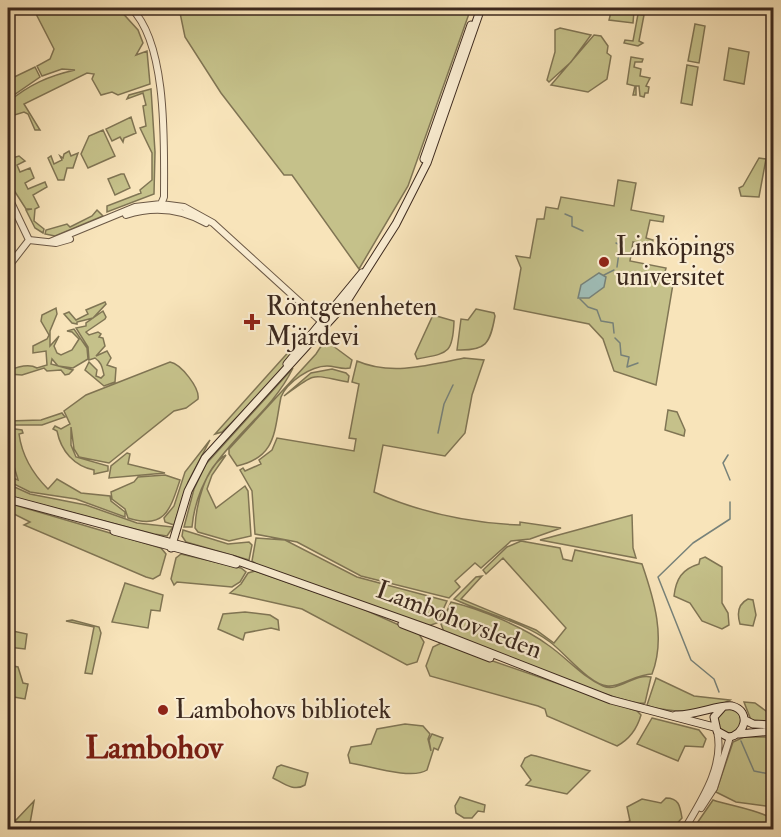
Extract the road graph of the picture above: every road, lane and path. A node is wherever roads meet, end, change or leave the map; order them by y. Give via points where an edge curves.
1 (131, 8) edge
2 (480, 8) edge
3 (8, 196) edge
4 (161, 207) junction
5 (29, 240) junction
6 (9, 264) edge
7 (324, 324) junction
8 (8, 500) edge
9 (174, 546) junction
10 (722, 708) junction
11 (661, 714) junction
12 (745, 720) junction
13 (774, 725) edge
14 (716, 729) junction
15 (774, 731) edge
16 (740, 734) junction
17 (730, 737) junction
18 (685, 830) edge

1 - 4 street via 143,23 157,60 164,167
2 - 7 main road via 410,198 355,291
3 - 5 street
4 - 5 street via 135,207 50,242
4 - 7 street via 196,212
5 - 6 street
7 - 9 main road via 218,442 197,472
8 - 9 main road, Lambohovsleden
9 - 11 main road, Lambohovsleden via 351,600 552,678
10 - 11 main road, Lambohovsleden via 694,714
10 - 12 main road via 738,709
10 - 14 main road via 714,717
11 - 14 main road, Lambohovsleden
12 - 13 main road
12 - 16 main road
14 - 17 main road
14 - 18 street via 718,757 710,784
15 - 16 main road
16 - 17 main road
17 - 18 street via 711,793

